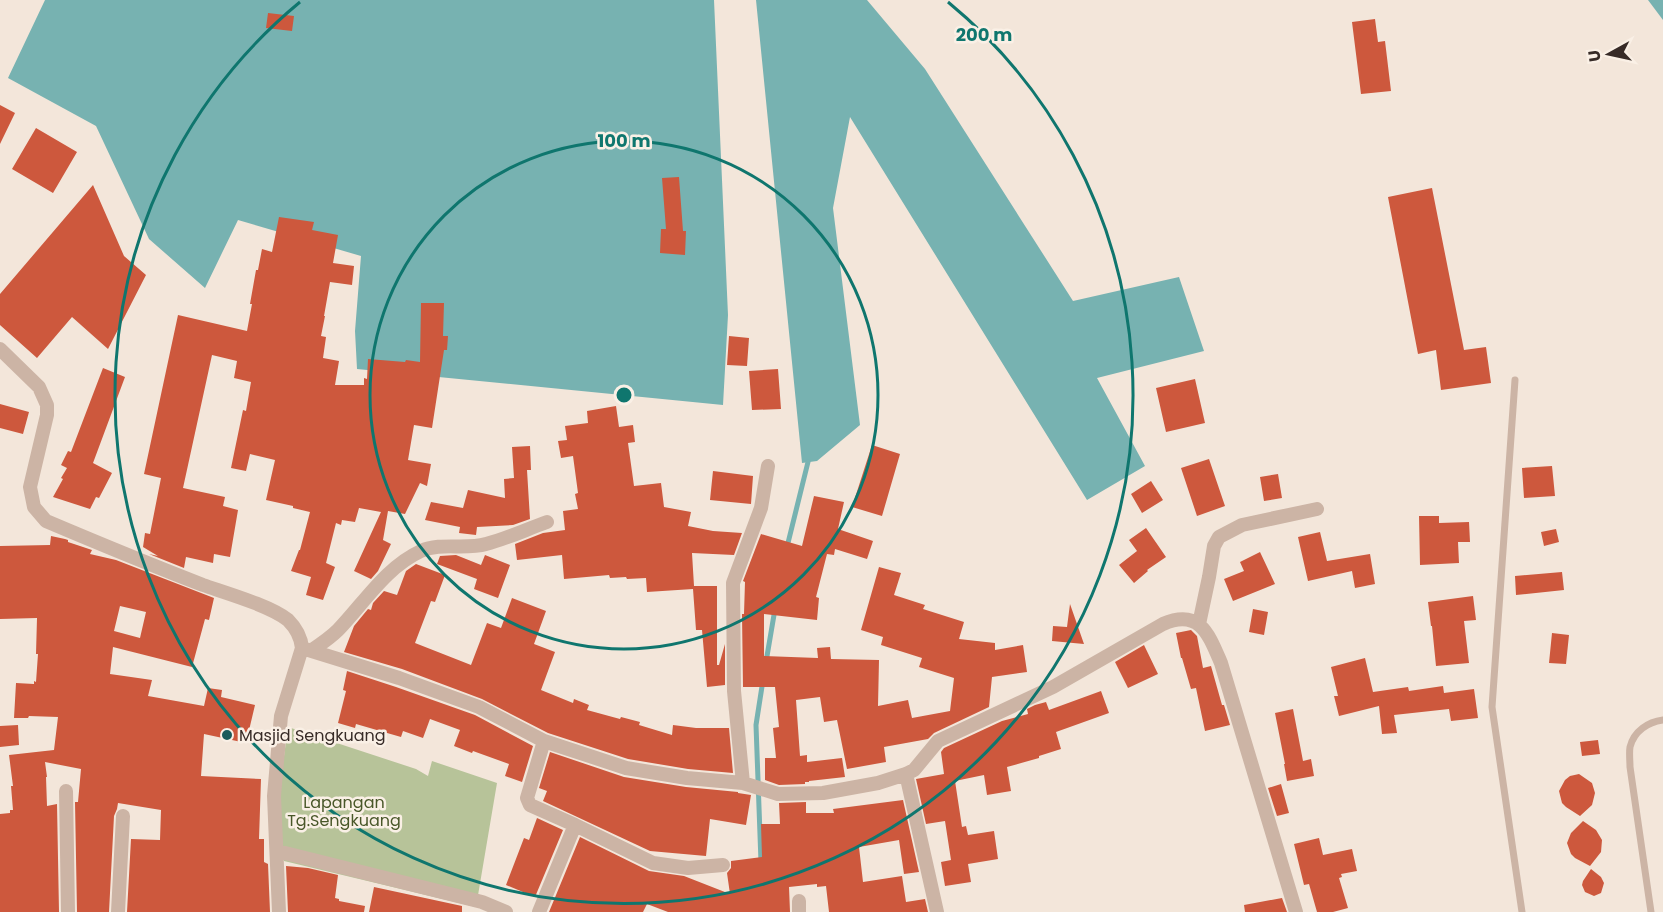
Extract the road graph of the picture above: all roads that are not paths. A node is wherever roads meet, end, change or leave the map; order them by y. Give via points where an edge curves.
1 (0, 349) edge
2 (1515, 380) dead end
3 (768, 466) dead end
4 (1317, 509) dead end
5 (547, 522) dead end
6 (1199, 624) junction
7 (307, 649) junction
8 (1663, 720) edge
9 (544, 741) junction
10 (906, 774) junction
11 (748, 784) junction
12 (66, 791) dead end
13 (123, 816) dead end
14 (575, 825) junction
15 (277, 851) junction
16 (723, 865) dead end
17 (68, 912) edge
18 (118, 912) edge
19 (279, 912) edge
20 (506, 912) edge
21 (539, 912) edge
22 (937, 912) edge
23 (1296, 912) edge
24 (1522, 912) edge
25 (1651, 912) edge

1 - 7 street via 39,387 47,405 30,487 34,507 46,521 266,608 287,620
2 - 24 lane via 1492,707
3 - 11 street via 761,508 733,583 734,691
4 - 6 street via 1242,525 1219,537
5 - 7 street via 485,544 422,551 386,576 336,632
6 - 10 street via 1179,619 1163,624 1053,687 938,741
6 - 23 street via 1209,634 1221,663
7 - 9 street via 479,707
7 - 15 street via 281,716 274,796
8 - 25 lane via 1643,726 1630,747
9 - 11 street via 626,768
9 - 14 street via 528,803
10 - 11 street via 824,793 778,794
10 - 22 street
12 - 17 street
13 - 18 street
14 - 16 street via 653,863 688,868
14 - 21 street
15 - 19 street
15 - 20 street via 482,902

